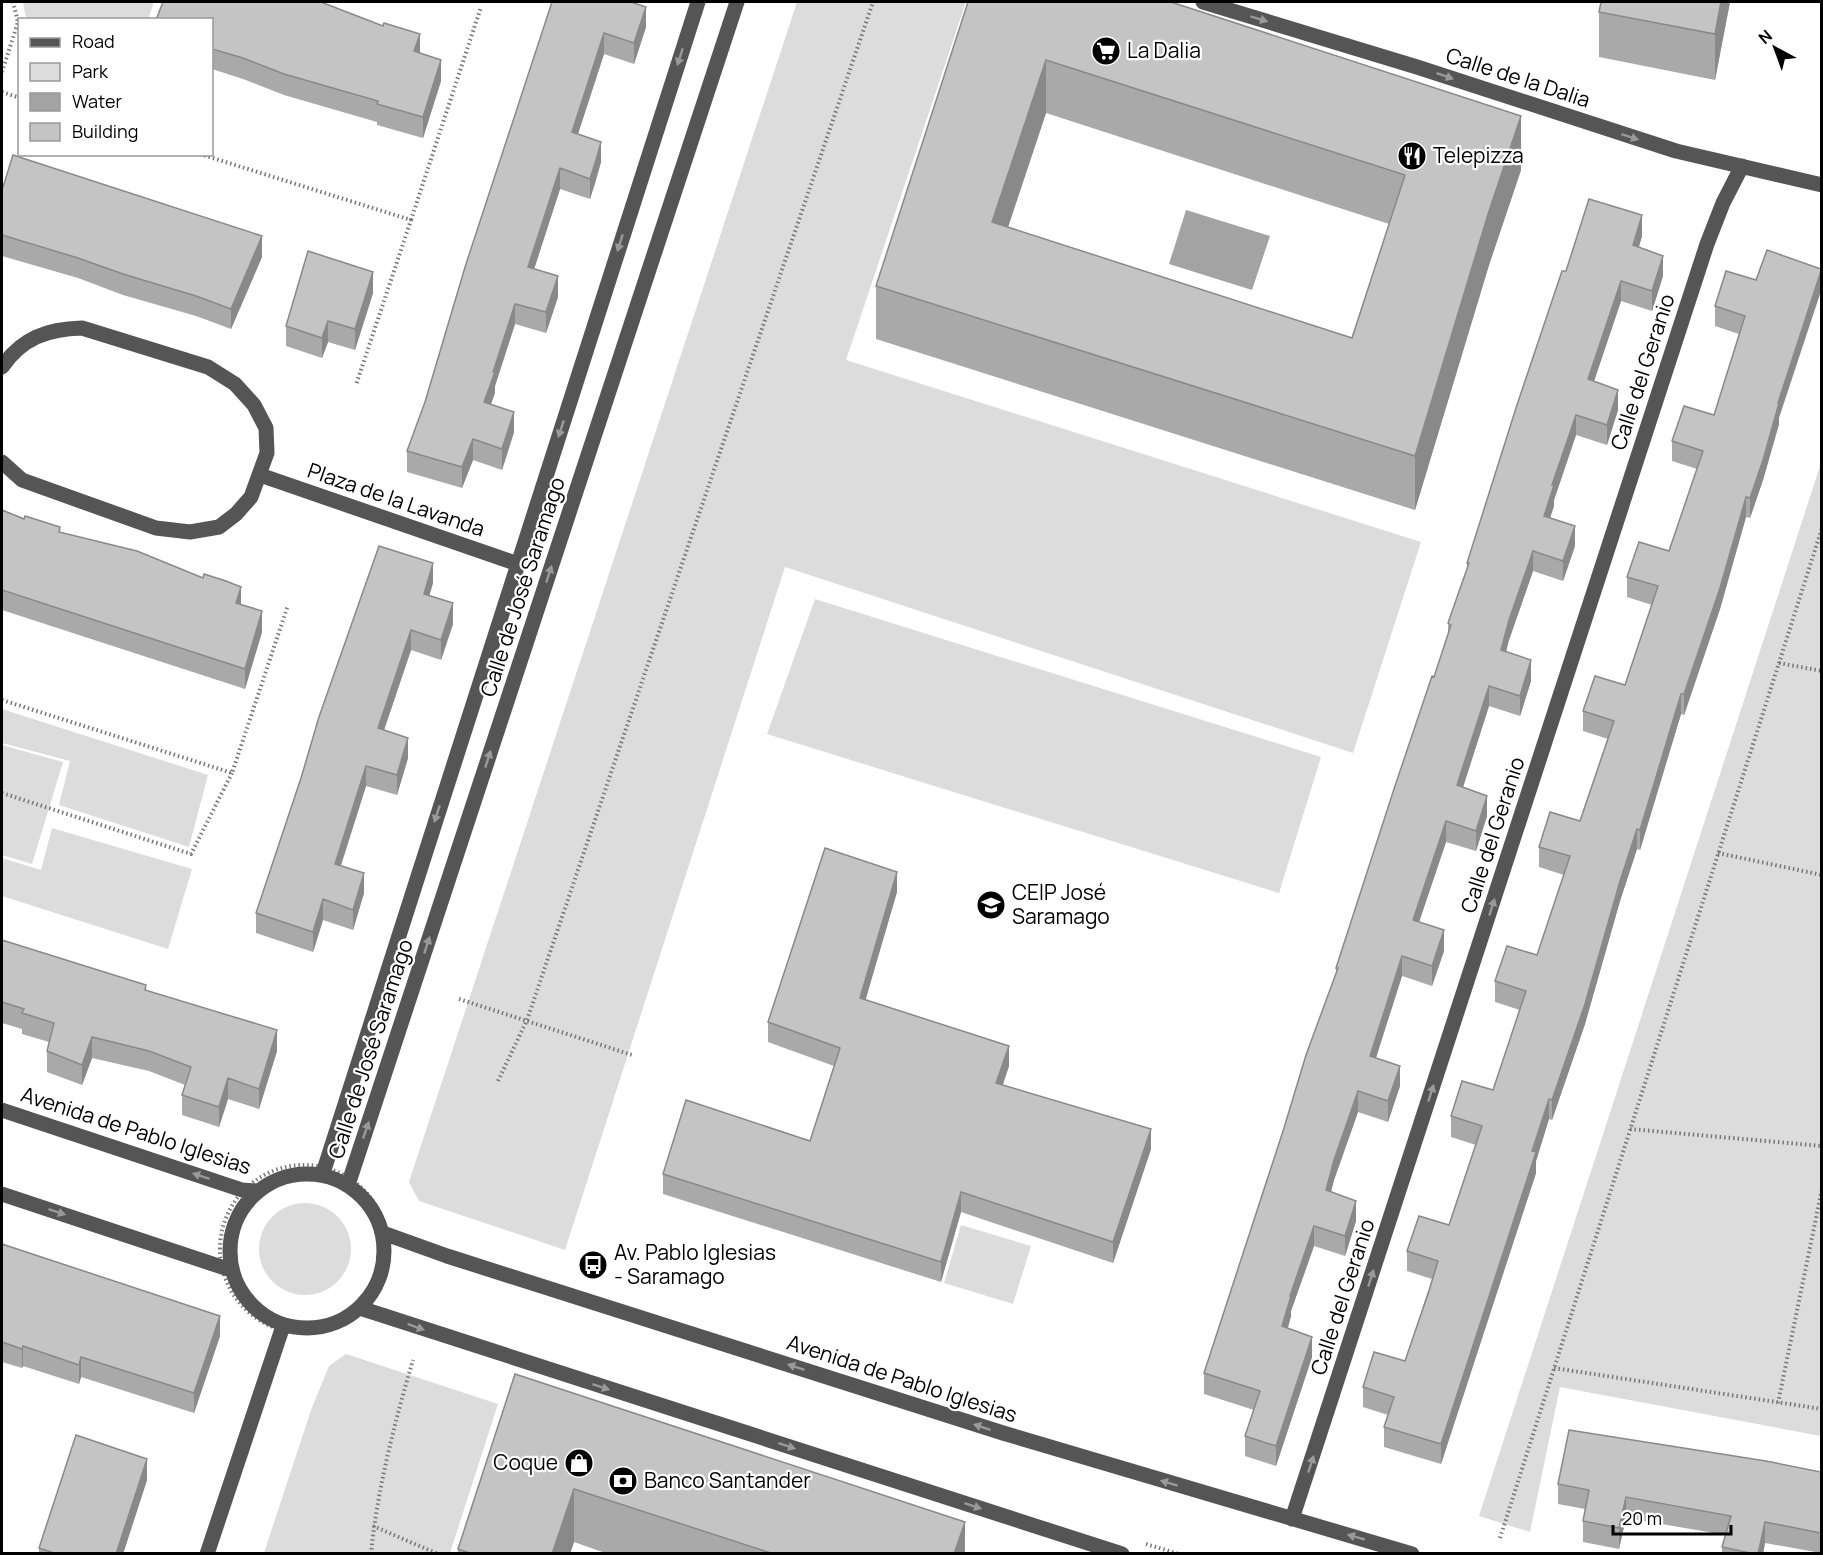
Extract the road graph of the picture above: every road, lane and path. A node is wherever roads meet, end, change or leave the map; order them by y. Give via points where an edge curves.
1 (13, 2) edge
2 (698, 2) edge
3 (737, 2) edge
4 (873, 2) edge
5 (1203, 2) edge
6 (481, 7) dead end
7 (2, 72) edge
8 (2, 92) edge
9 (18, 97) edge
10 (206, 156) edge
11 (1742, 166) junction
12 (1821, 185) edge
13 (411, 220) junction
14 (2, 368) edge
15 (356, 385) dead end
16 (2, 462) edge
17 (260, 476) junction
18 (1821, 528) edge
19 (518, 564) junction
20 (288, 605) dead end
21 (1779, 663) junction
22 (1821, 671) edge
23 (2, 700) edge
24 (232, 773) junction
25 (2, 793) edge
26 (1718, 853) junction
27 (1821, 875) edge
28 (459, 999) dead end
29 (527, 1020) junction
30 (632, 1055) dead end
31 (498, 1081) dead end
32 (2, 1110) edge
33 (1630, 1129) junction
34 (1821, 1146) edge
35 (324, 1169) junction
36 (349, 1182) junction
37 (250, 1190) junction
38 (1821, 1190) edge
39 (2, 1194) edge
40 (385, 1234) junction
41 (226, 1268) junction
42 (362, 1309) junction
43 (282, 1328) junction
44 (413, 1360) dead end
45 (1554, 1368) junction
46 (1778, 1403) junction
47 (1821, 1409) edge
48 (1292, 1519) junction
49 (374, 1526) junction
50 (1500, 1538) dead end
51 (1121, 1553) edge
52 (207, 1554) edge
53 (371, 1554) edge
54 (438, 1554) edge
55 (1412, 1554) edge

1 - 7 path via 18,22
2 -> 19 street, Calle de José Saramago
36 -> 3 street, Calle de José Saramago
4 - 29 path
5 -> 11 street, Calle de la Dalia via 1676,151
6 - 13 path
8 - 9 path
10 - 13 path
11 - 12 street, Calle de la Dalia
48 -> 11 street, Calle del Geranio via 1707,244
13 - 15 path
14 - 17 street via 9,357 35,336 60,328 82,328 208,368 235,384 254,405 266,428 267,453
16 - 17 street via 22,480 156,528 190,532 219,527 236,514 251,497
17 - 19 street, Plaza de la Lavanda
18 - 21 path
19 -> 35 street, Calle de José Saramago
20 - 24 path
21 - 22 path
21 - 26 path
23 - 24 path
24 - 25 path via 191,854
26 - 27 path
26 - 33 path
28 - 29 path
29 - 30 path
29 - 31 path
37 -> 32 street, Avenida de Pablo Iglesias
33 - 34 path
33 - 45 path
35 - 36 street
35 - 36 path
35 - 37 street
35 - 37 path via 295,1165 276,1169 264,1174
36 - 40 street via 376,1214
36 - 40 path via 369,1194 382,1214
37 - 41 street via 237,1217
37 - 41 path via 232,1204 222,1227 219,1251
38 - 46 path
39 -> 41 street
40 - 42 street via 383,1267 375,1290
40 - 42 path via 386,1271 374,1296
48 -> 40 street, Avenida de Pablo Iglesias via 1003,1433
41 - 43 street via 259,1313
41 - 43 path via 236,1299 250,1314
42 - 43 street via 324,1327
42 - 43 path via 344,1324 324,1331 296,1333
42 -> 51 street
43 - 52 street
44 - 49 path via 400,1401
45 - 46 path
45 - 50 path
46 - 47 path
55 -> 48 street, Avenida de Pablo Iglesias
49 - 53 path
49 - 54 path

